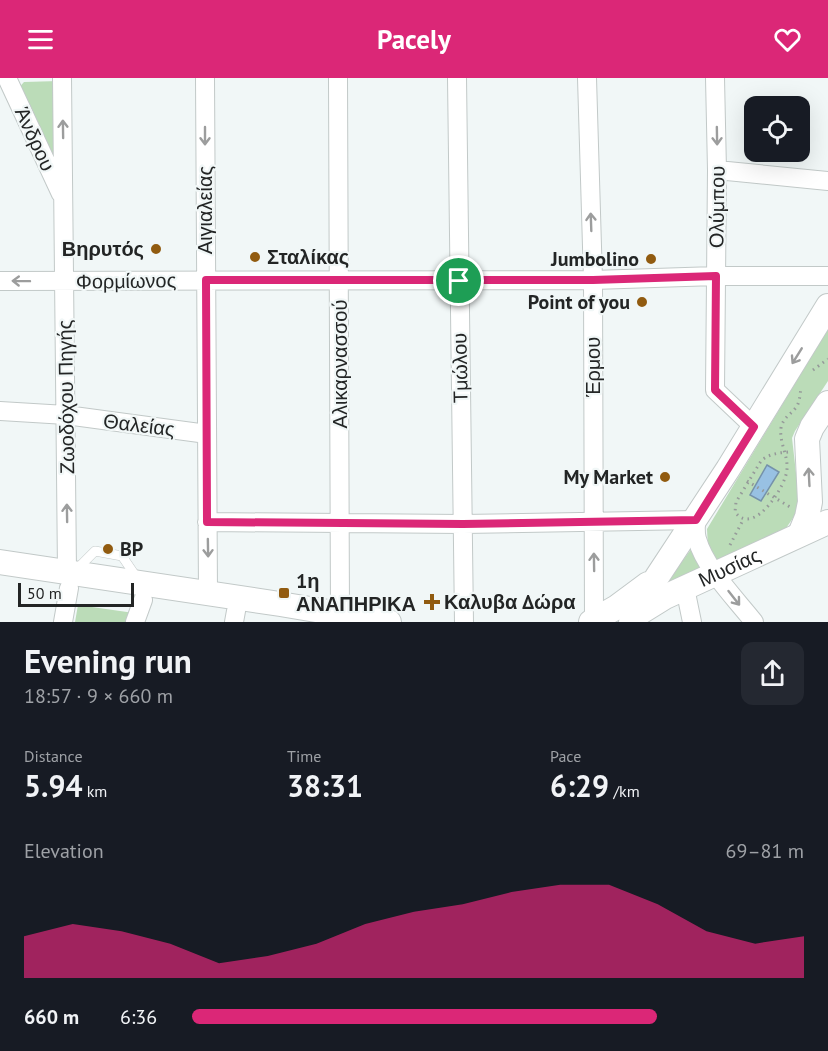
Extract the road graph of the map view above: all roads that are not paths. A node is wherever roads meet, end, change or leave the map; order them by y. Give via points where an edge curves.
1 (7, 78) edge
2 (62, 78) edge
3 (205, 78) edge
4 (338, 78) edge
5 (457, 78) edge
6 (587, 78) edge
7 (715, 78) edge
8 (717, 170) junction
9 (828, 181) edge
10 (64, 201) junction
11 (716, 276) junction
12 (828, 276) edge
13 (206, 280) junction
14 (339, 280) junction
15 (593, 280) junction
16 (0, 281) edge
17 (459, 281) junction
18 (65, 282) junction
19 (828, 306) edge
20 (828, 403) edge
21 (0, 411) edge
22 (66, 416) junction
23 (754, 427) junction
24 (207, 434) junction
25 (696, 520) junction
26 (207, 522) junction
27 (341, 522) junction
28 (593, 522) junction
29 (463, 524) junction
30 (812, 524) edge
31 (0, 562) edge
32 (716, 573) junction
33 (70, 578) junction
34 (0, 579) edge
35 (669, 587) junction
36 (208, 593) junction
37 (139, 602) edge
38 (340, 614) junction
39 (235, 616) edge
40 (593, 621) edge
41 (633, 621) edge
42 (63, 622) edge
43 (302, 622) edge
44 (389, 622) edge
45 (464, 622) edge
46 (692, 622) edge
47 (754, 622) edge

1 - 10 street, Άνδρου
10 -> 2 street, Ζωοδόχου Πηγής
3 -> 13 street, Αιγιαλείας
4 - 14 street, Αλικαρνασσού
5 - 17 street, Τμώλου
15 -> 6 street, Έρμου
7 -> 8 street, Ολύμπου
8 - 9 street
8 - 11 street, Ολύμπου
10 - 18 street, Ζωοδόχου Πηγής
11 - 12 street, Φορμίωνος
11 - 15 street, Φορμίωνος
11 - 23 street, Ολύμπου via 715,390
13 - 14 street, Φορμίωνος
13 - 18 street, Φορμίωνος
13 - 24 street, Αιγιαλείας
14 - 17 street, Φορμίωνος
14 - 27 street, Αλικαρνασσού
15 - 17 street, Φορμίωνος
15 - 28 street, Έρμου
18 -> 16 street, Φορμίωνος
17 - 29 street, Τμώλου
18 - 22 street, Ζωοδόχου Πηγής
19 -> 23 street
30 -> 20 street via 807,439
21 - 22 street, Θαλείας
22 - 24 street, Θαλείας
33 -> 22 street, Ζωοδόχου Πηγής
23 - 25 street
24 - 26 street, Αιγιαλείας
25 - 28 street
25 - 32 street via 700,550
25 - 35 street
26 - 27 street
26 -> 36 street, Αιγιαλείας
27 - 29 street
27 - 38 street, Αλικαρνασσού
28 - 29 street
40 -> 28 street, Έρμου
29 - 45 street, Τμώλου
30 - 32 street, Μυσίας
31 - 33 street
32 - 35 street, Μυσίας
32 -> 47 street
33 - 34 street
33 - 37 street
33 - 42 street, Ζωοδόχου Πηγής
35 - 40 street
35 - 41 street
35 - 46 street
36 - 37 street
36 - 38 street
37 - 39 street
38 - 44 street
39 - 43 street

